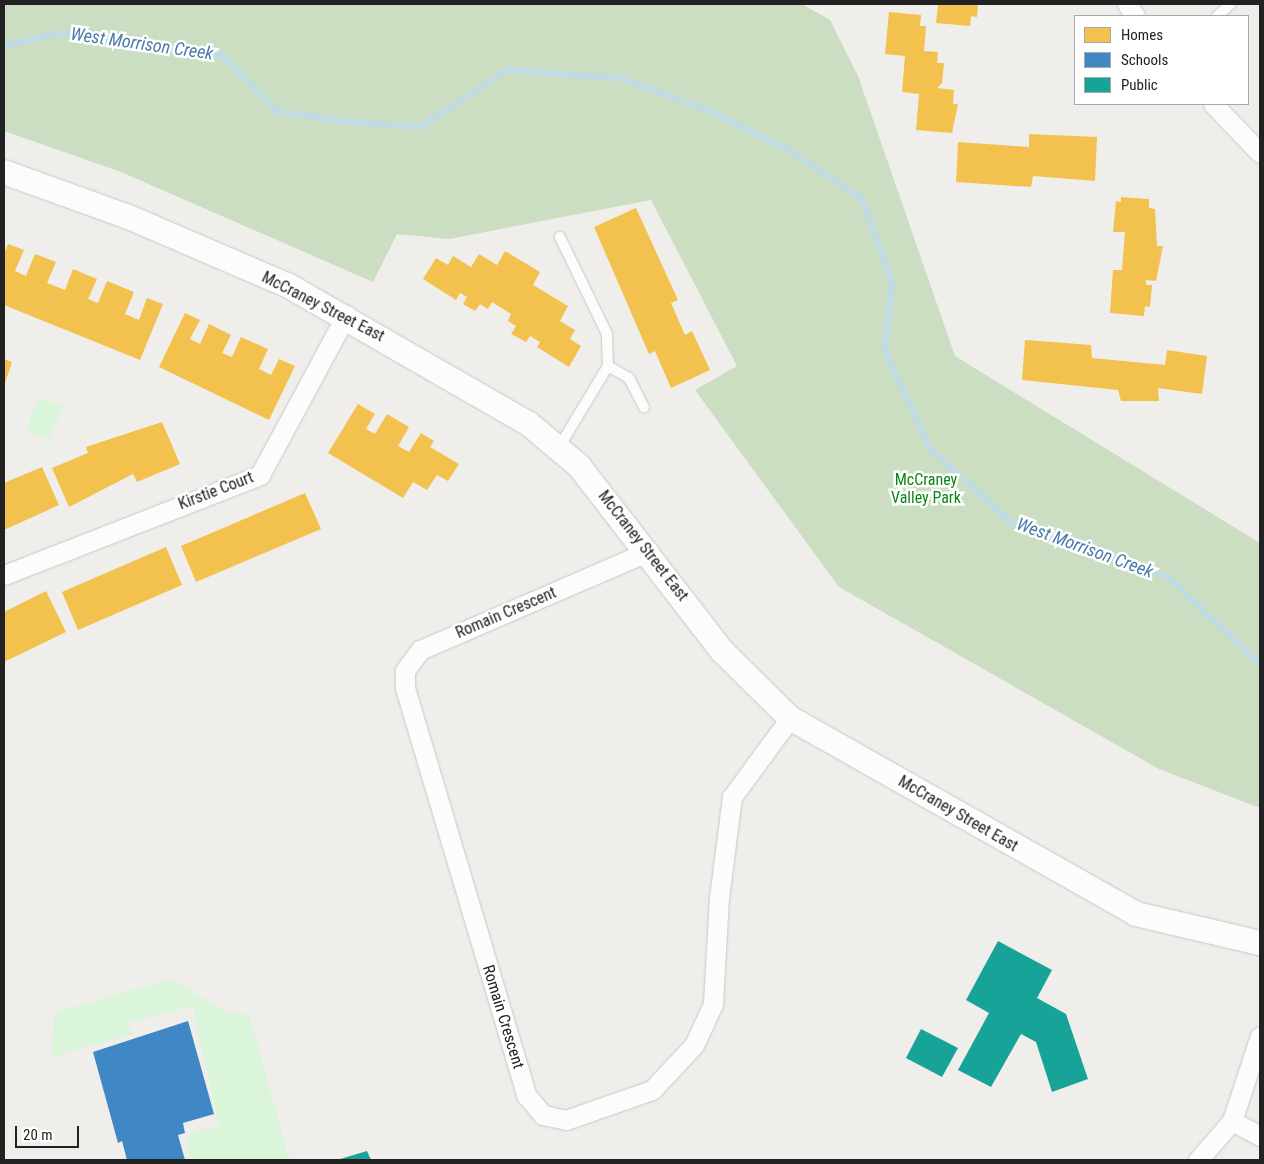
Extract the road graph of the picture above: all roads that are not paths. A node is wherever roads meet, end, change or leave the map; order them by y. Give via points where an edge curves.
1 (1127, 4) edge
2 (1231, 4) edge
3 (1135, 15) edge
4 (1218, 15) edge
5 (1214, 105) edge
6 (1260, 153) edge
7 (4, 172) edge
8 (560, 238) dead end
9 (346, 315) junction
10 (608, 366) junction
11 (644, 407) dead end
12 (558, 448) junction
13 (649, 552) junction
14 (4, 575) edge
15 (790, 718) junction
16 (1260, 943) edge
17 (1260, 1036) edge
18 (1232, 1121) junction
19 (1260, 1136) edge
20 (1198, 1160) edge

1 - 3 street
2 - 4 lane
5 - 6 street
7 - 9 street, McCraney Street East via 130,218
8 - 10 lane via 607,334
9 - 12 street, McCraney Street East via 530,424
9 - 14 street, Kirstie Court via 260,475
10 - 11 lane via 629,378
10 - 12 lane
12 - 13 street, McCraney Street East via 579,466
13 - 15 street, McCraney Street East via 722,652
13 - 15 street, Romain Crescent via 420,650 405,671 405,688 527,1096 543,1115 566,1120 652,1090 694,1045 713,1004 719,898 732,798
15 - 16 street, McCraney Street East via 1136,914
17 - 18 street
18 - 19 street
18 - 20 street

